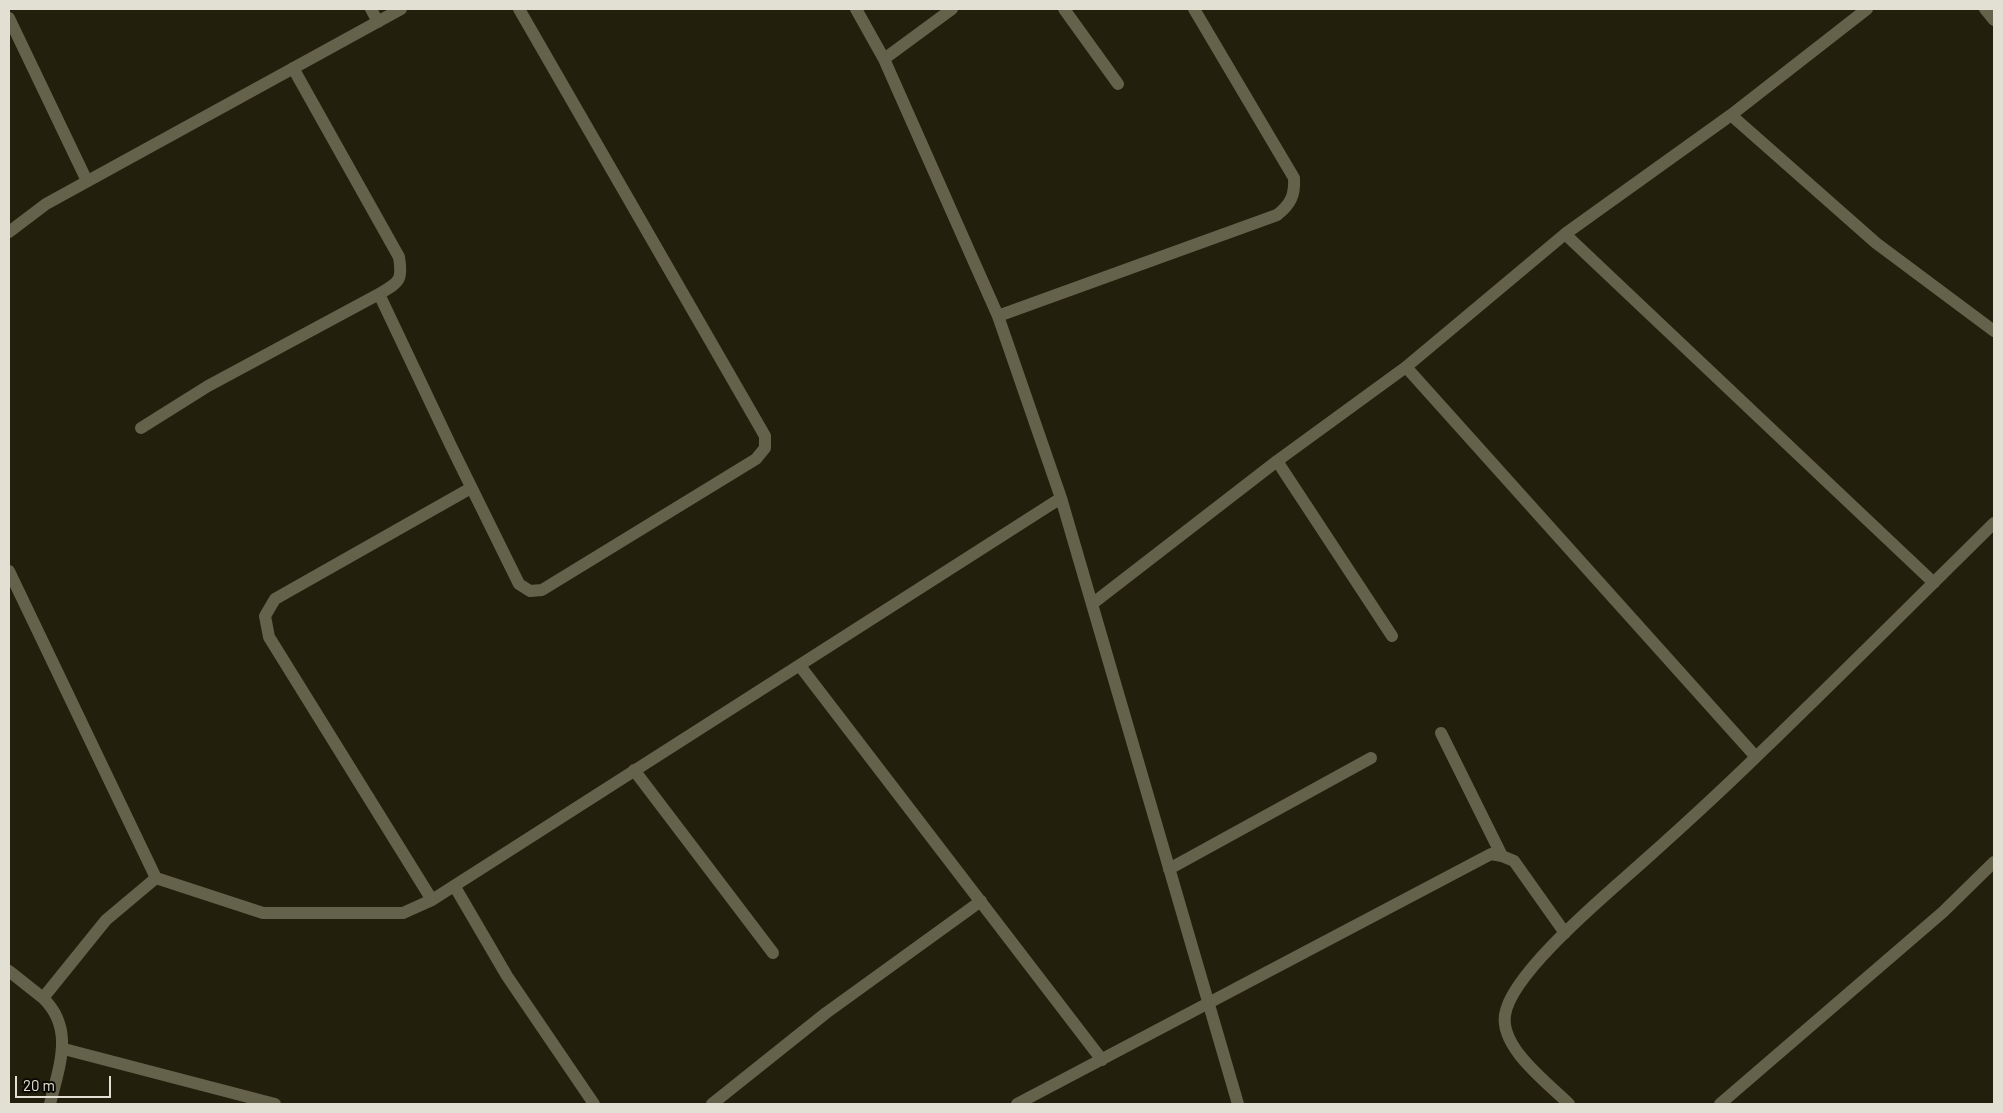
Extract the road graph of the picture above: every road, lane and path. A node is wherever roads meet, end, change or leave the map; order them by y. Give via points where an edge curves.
1 (371, 9) edge
2 (401, 9) edge
3 (519, 9) edge
4 (856, 9) edge
5 (952, 9) edge
6 (1064, 9) edge
7 (1194, 9) edge
8 (1867, 9) edge
9 (1985, 9) edge
10 (9, 18) edge
11 (1994, 20) edge
12 (378, 22) junction
13 (884, 59) junction
14 (293, 68) junction
15 (1118, 84) dead end
16 (1731, 115) junction
17 (87, 181) junction
18 (9, 232) edge
19 (1565, 234) junction
20 (379, 294) junction
21 (998, 316) junction
22 (1994, 331) edge
23 (1406, 367) junction
24 (140, 428) dead end
25 (1277, 461) junction
26 (471, 488) junction
27 (1061, 498) junction
28 (1994, 523) edge
29 (9, 571) edge
30 (1934, 583) junction
31 (1092, 604) junction
32 (1392, 636) dead end
33 (800, 666) junction
34 (1441, 733) dead end
35 (1371, 758) dead end
36 (1756, 758) junction
37 (634, 770) junction
38 (1502, 856) junction
39 (1994, 862) edge
40 (1169, 869) junction
41 (156, 878) junction
42 (455, 887) junction
43 (432, 900) junction
44 (981, 901) junction
45 (1565, 933) junction
46 (773, 953) dead end
47 (9, 971) edge
48 (42, 998) junction
49 (1209, 1004) junction
50 (64, 1049) junction
51 (1102, 1060) junction
52 (50, 1104) edge
53 (275, 1104) edge
54 (594, 1104) edge
55 (712, 1104) edge
56 (1018, 1104) edge
57 (1238, 1104) edge
58 (1569, 1104) edge
59 (1720, 1104) edge

1 - 12 street
2 - 12 street
3 - 26 street via 765,436 764,448 756,459 542,590 530,591 520,584
4 - 13 street
5 - 13 street
6 - 15 street
7 - 21 street via 1294,178 1294,194 1286,208 1277,215
8 - 16 street
9 - 11 street
10 - 17 street
12 - 14 street
13 - 21 street
14 - 17 street
14 - 20 street via 399,257 402,274 397,283
16 - 19 street
16 - 22 street via 1876,243
17 - 18 street via 46,204
19 - 23 street
19 - 30 street
20 - 24 street via 208,386
20 - 26 street
21 - 27 street
23 - 25 street
23 - 36 street
25 - 31 street
25 - 32 street
26 - 43 street via 275,600 265,616 269,637
27 - 31 street
27 - 33 street
28 - 30 street
29 - 41 street
30 - 36 street
31 - 40 street
33 - 37 street
33 - 44 street
34 - 38 street
35 - 40 street
36 - 45 street
37 - 42 street
37 - 46 street
38 - 45 street via 1514,861
38 - 49 street via 1491,854
39 - 59 street via 1944,912
40 - 49 street
41 - 43 street via 263,913 403,913
41 - 48 street via 106,920
42 - 43 street
42 - 54 street via 507,976
44 - 51 street
44 - 55 street via 826,1013
45 - 58 street via 1526,975 1510,998 1505,1015 1506,1028 1519,1055
47 - 48 street
48 - 50 street via 56,1011
49 - 51 street
49 - 57 street
50 - 52 street
50 - 53 street
51 - 56 street

